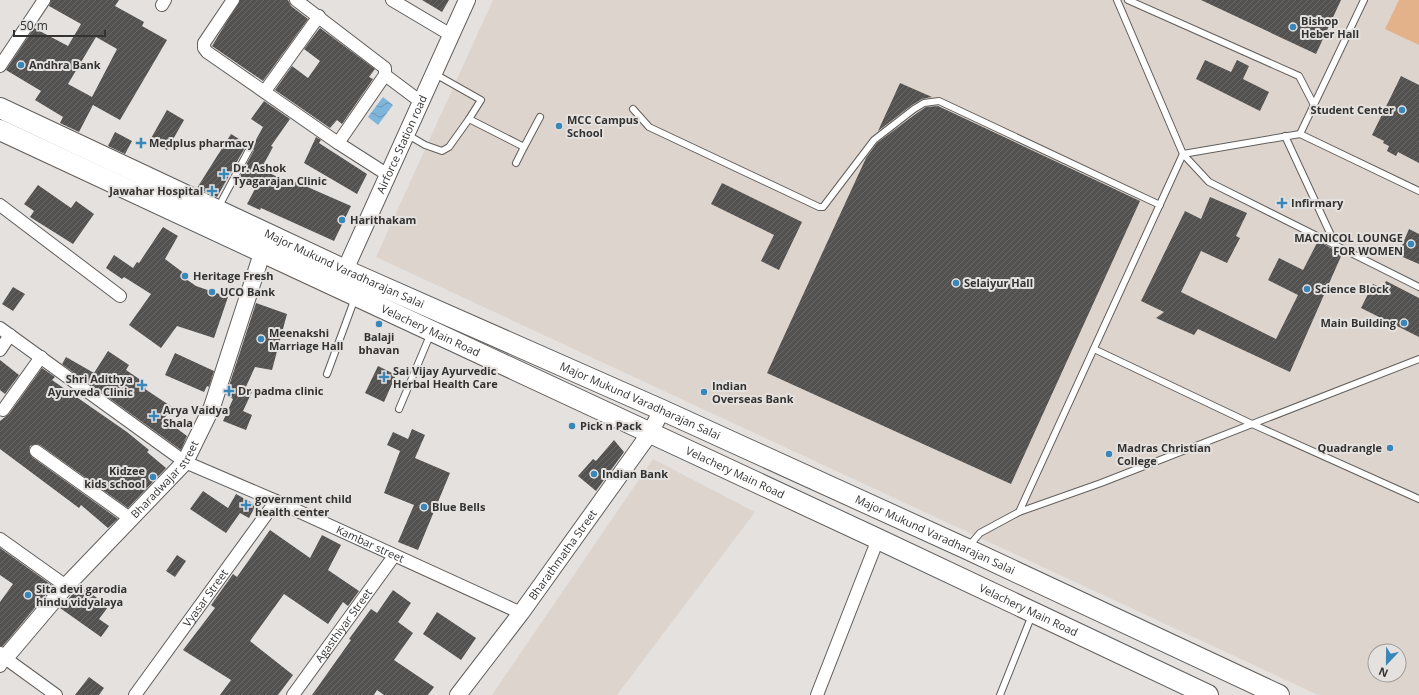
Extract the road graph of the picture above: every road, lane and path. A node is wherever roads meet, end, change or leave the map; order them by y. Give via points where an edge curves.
1 (44, 0) edge
2 (233, 0) edge
3 (296, 0) edge
4 (392, 0) edge
5 (467, 0) edge
6 (1117, 0) edge
7 (1128, 0) edge
8 (1364, 0) edge
9 (319, 16) junction
10 (451, 35) junction
11 (0, 66) edge
12 (434, 74) junction
13 (385, 75) junction
14 (265, 91) junction
15 (421, 102) junction
16 (1314, 105) junction
17 (0, 108) edge
18 (633, 109) dead end
19 (540, 117) dead end
20 (469, 119) junction
21 (0, 130) edge
22 (406, 134) junction
23 (1300, 134) junction
24 (1285, 136) junction
25 (338, 143) junction
26 (524, 147) junction
27 (250, 148) dead end
28 (1183, 154) junction
29 (516, 164) dead end
30 (388, 175) junction
31 (1419, 191) edge
32 (1160, 205) junction
33 (0, 206) edge
34 (217, 210) junction
35 (266, 243) junction
36 (1336, 246) junction
37 (345, 270) junction
38 (1419, 287) edge
39 (337, 288) junction
40 (120, 296) dead end
41 (355, 296) junction
42 (5, 332) edge
43 (432, 332) junction
44 (1094, 349) junction
45 (0, 350) edge
46 (41, 358) junction
47 (1419, 359) edge
48 (327, 374) dead end
49 (399, 409) dead end
50 (3, 410) dead end
51 (662, 410) junction
52 (1252, 424) junction
53 (650, 433) junction
54 (36, 451) dead end
55 (185, 462) junction
56 (1419, 499) edge
57 (276, 501) junction
58 (1019, 512) junction
59 (131, 519) junction
60 (0, 538) edge
61 (878, 539) junction
62 (966, 549) junction
63 (394, 556) junction
64 (66, 586) junction
65 (1033, 612) junction
66 (522, 613) junction
67 (2, 660) edge
68 (56, 695) edge
69 (135, 695) edge
70 (293, 695) edge
71 (458, 695) edge
72 (817, 695) edge
73 (1000, 695) edge
74 (1208, 695) edge
75 (1279, 695) edge

1 - 11 street
2 - 14 street via 204,43 204,48
3 - 9 street
4 - 10 street
5 - 10 street, Airforce Station road
6 - 28 lane
7 - 16 lane via 1299,76
8 - 16 lane
9 - 13 street via 385,68
9 - 14 street
10 - 12 street, Airforce Station road
12 - 15 street, Airforce Station road
12 - 20 lane via 481,100
13 - 15 street
13 - 25 street
14 - 25 street
15 - 22 street, Airforce Station road
16 - 23 lane
17 - 34 main road, Major Mukund Varadharajan Salai
18 - 32 lane via 649,127 819,208 823,207 874,140 924,103 939,101
19 - 26 lane
20 - 22 lane via 449,147 442,151
20 - 26 lane
21 - 35 main road, Major Mukund Varadharajan Salai
22 - 30 street, Airforce Station road
23 - 24 lane
23 - 31 lane
24 - 28 lane
24 - 36 lane
25 - 30 street
26 - 29 lane
27 - 34 lane
28 - 32 lane
28 - 36 lane via 1209,182
30 - 37 street, Airforce Station road
32 - 44 lane
33 - 40 street
34 - 35 main road, Major Mukund Varadharajan Salai
35 - 37 main road, Major Mukund Varadharajan Salai
35 - 39 main road, Velachery Main Road
35 - 55 street, Bharadwajar street via 212,407
36 - 38 lane
37 - 39 street, Airforce Station road
37 - 51 main road, Major Mukund Varadharajan Salai
39 - 41 main road, Velachery Main Road
41 - 43 main road, Velachery Main Road
41 - 48 lane
42 - 45 street
42 - 46 street, Kambar street
43 - 49 lane
43 - 53 main road, Velachery Main Road
44 - 52 lane
44 - 58 lane
46 - 50 street
46 - 55 street, Kambar street
47 - 52 lane
51 - 53 street, Bharathmatha Street
51 - 62 main road, Major Mukund Varadharajan Salai
52 - 56 lane
52 - 58 lane
53 - 61 main road, Velachery Main Road
53 - 66 street, Bharathmatha Street
54 - 59 street
55 - 57 street, Kambar street
55 - 59 street, Bharadwajar street
57 - 63 street, Kambar street
57 - 69 street, Vyasar Street
58 - 62 lane via 980,533
59 - 64 street, Bharadwajar street
60 - 64 street
61 - 65 main road, Velachery Main Road
61 - 72 street
62 - 75 main road, Major Mukund Varadharajan Salai
63 - 66 street, Kambar street
63 - 70 street, Agasthiyar Street
64 - 67 street, Bharadwajar street
65 - 73 lane
65 - 74 main road, Velachery Main Road
66 - 71 street, Bharathmatha Street
67 - 68 street

